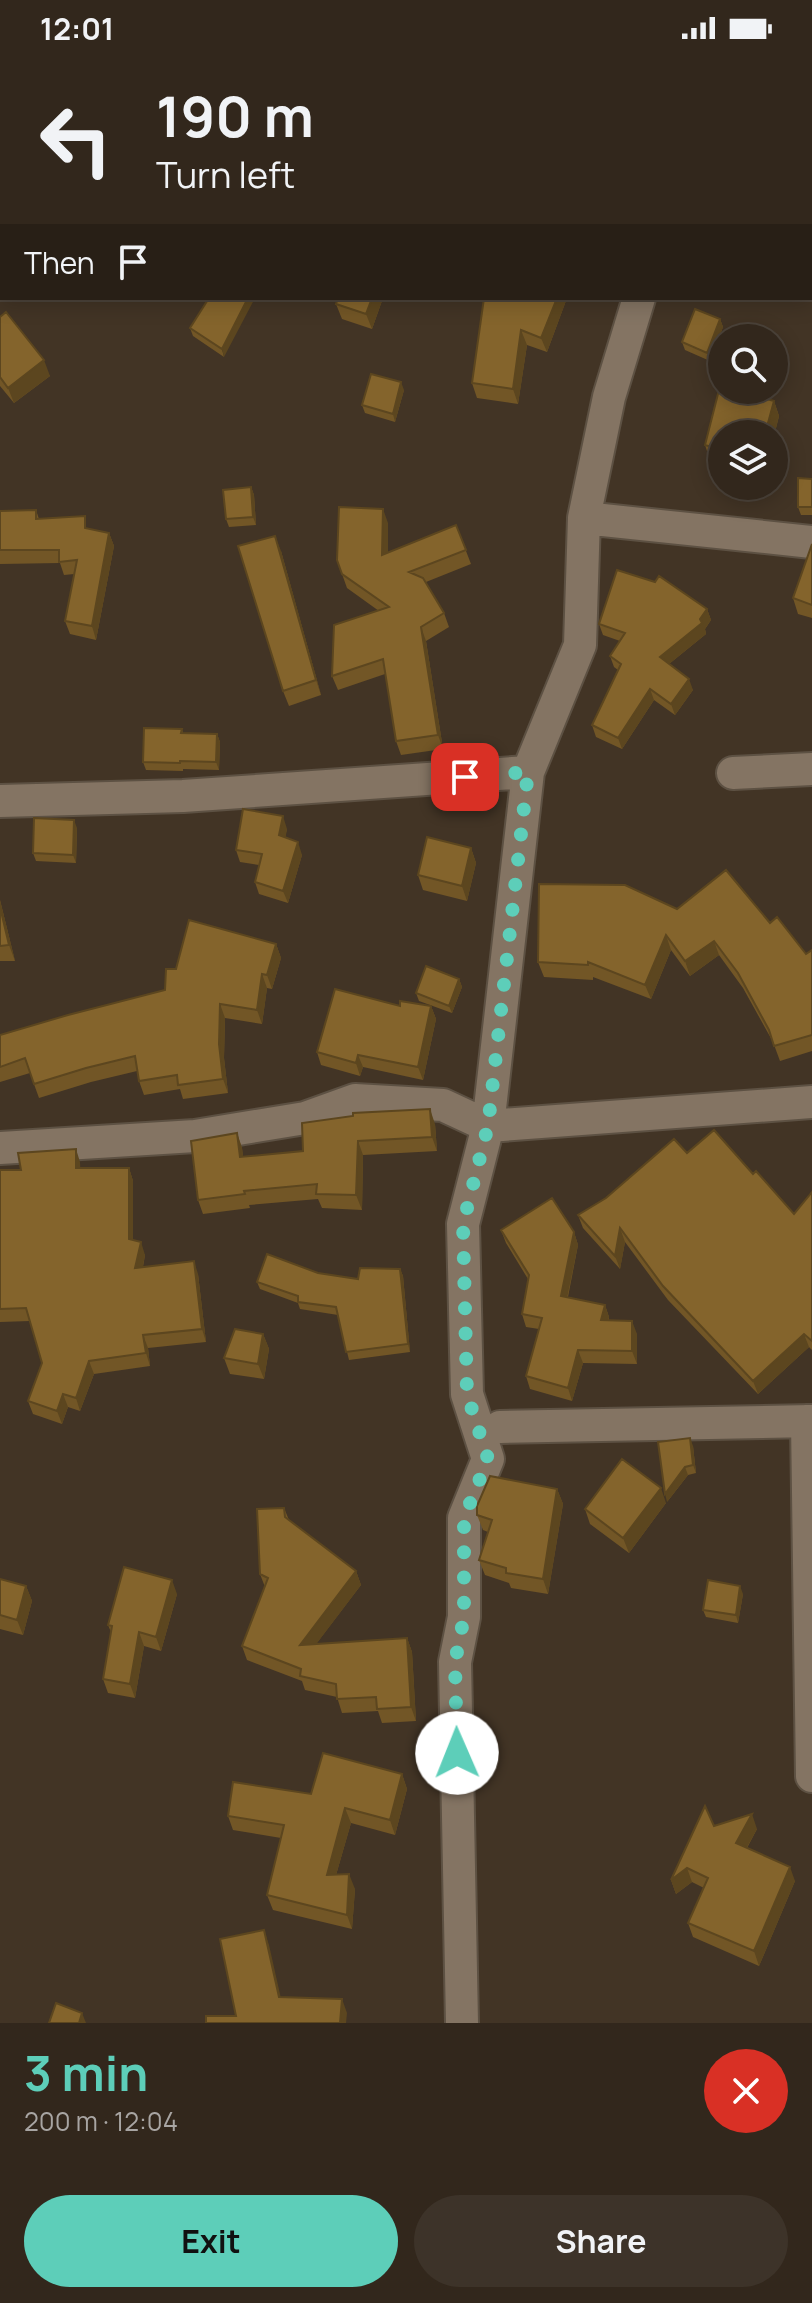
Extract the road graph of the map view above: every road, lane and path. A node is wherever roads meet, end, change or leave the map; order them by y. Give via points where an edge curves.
1 (638, 300) edge
2 (584, 518) junction
3 (812, 542) edge
4 (812, 769) edge
5 (528, 772) junction
6 (733, 773) dead end
7 (0, 801) edge
8 (812, 1102) edge
9 (488, 1126) junction
10 (0, 1148) edge
11 (810, 1421) edge
12 (500, 1427) dead end
13 (812, 1776) edge
14 (462, 2023) edge

1 - 2 street via 609,397
2 - 3 street
2 - 5 street via 580,645
4 - 6 street
5 - 7 street via 183,796
5 - 9 street
8 - 9 street
9 - 10 street via 443,1105 355,1100 305,1118 195,1136
9 - 14 street via 463,1224 467,1394 488,1459 464,1518 464,1617 455,1662
11 - 12 street
11 - 13 street

